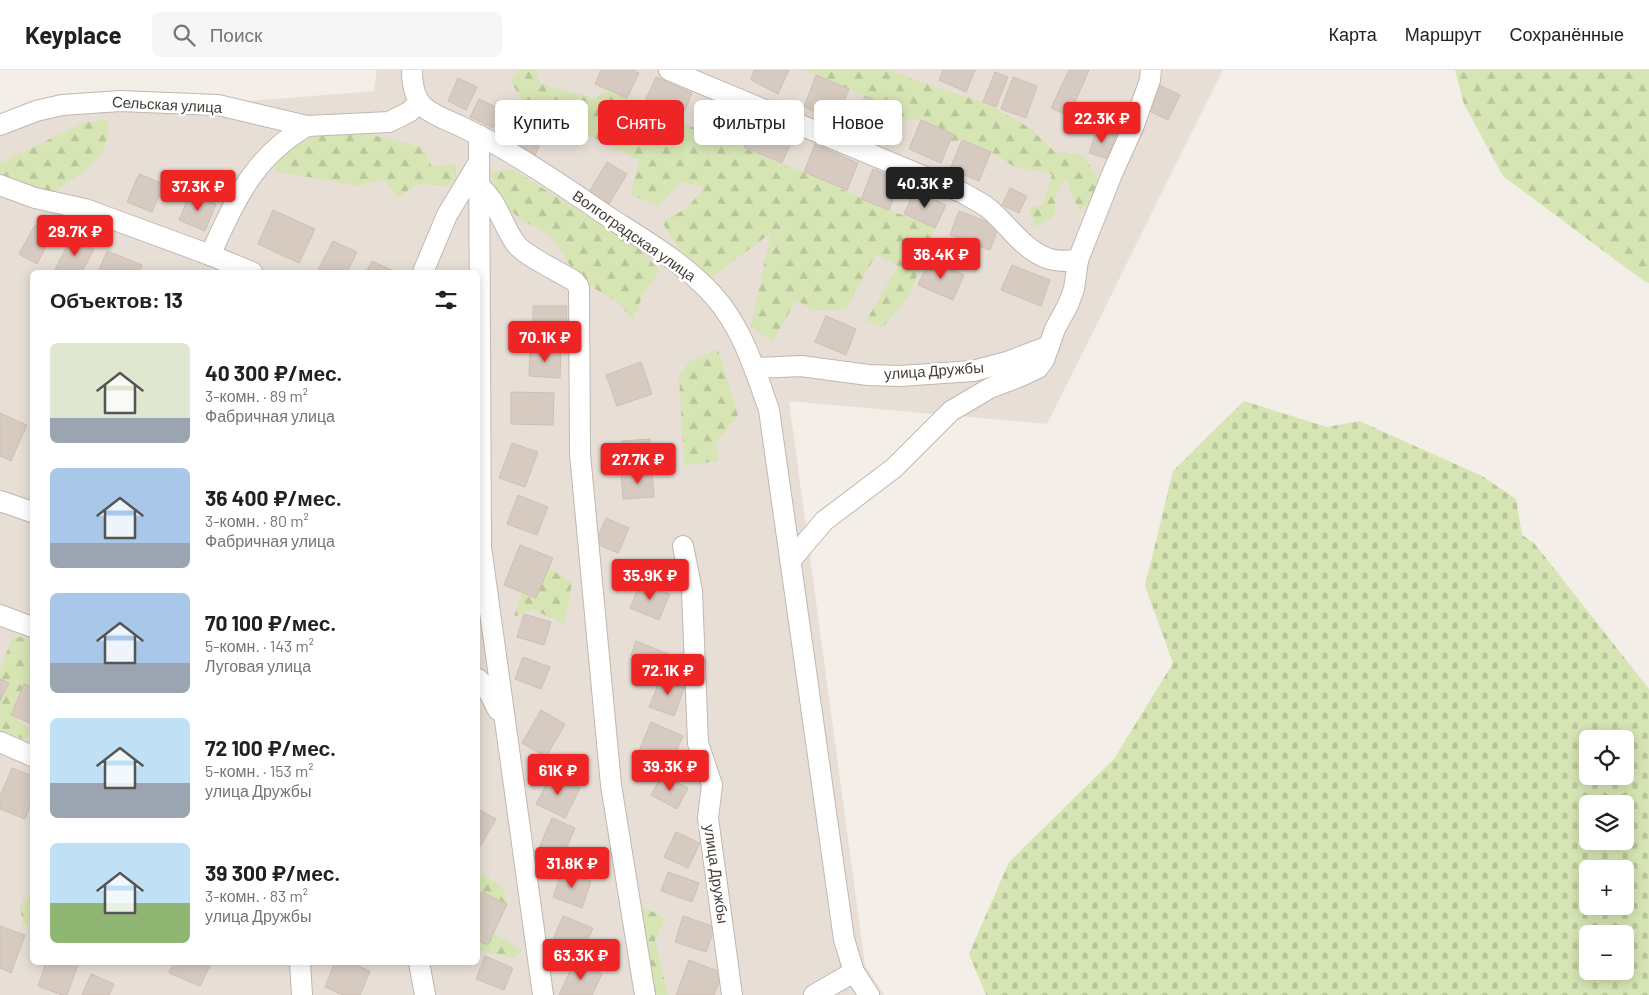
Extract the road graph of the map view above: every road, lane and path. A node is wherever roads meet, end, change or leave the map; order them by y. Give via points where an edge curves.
1 (412, 70) edge
2 (669, 70) edge
3 (1151, 70) edge
4 (419, 102) junction
5 (0, 125) edge
6 (307, 126) junction
7 (479, 135) junction
8 (479, 162) junction
9 (0, 185) edge
10 (480, 186) junction
11 (210, 255) junction
12 (1078, 260) junction
13 (247, 270) edge
14 (424, 270) edge
15 (1049, 346) junction
16 (755, 368) junction
17 (0, 500) edge
18 (30, 511) edge
19 (683, 546) dead end
20 (791, 560) junction
21 (0, 615) edge
22 (30, 626) edge
23 (487, 667) edge
24 (480, 680) edge
25 (505, 729) junction
26 (0, 742) edge
27 (30, 755) edge
28 (300, 965) edge
29 (420, 965) edge
30 (854, 972) junction
31 (302, 995) edge
32 (425, 995) edge
33 (543, 995) edge
34 (645, 995) edge
35 (732, 995) edge
36 (814, 995) edge
37 (868, 995) edge

1 - 4 street
2 - 12 street via 961,192 988,208 1035,252 1054,260
3 - 12 street via 1134,125
4 - 6 street, Сельская улица via 409,112 389,122
4 - 7 street, Волгоградская улица via 435,115
5 - 6 street, Сельская улица via 62,105 120,101 218,105
6 - 11 street via 277,146 263,160 245,185
7 - 8 street
7 - 16 street, Волгоградская улица via 535,168 670,257 696,278 737,327
8 - 10 street
8 - 14 street via 447,215
9 - 11 street via 35,198 85,209
10 - 23 street via 481,547
10 - 34 street via 493,201 518,246 574,281 578,287 580,454 611,785
11 - 13 street
12 - 15 street via 1074,289
15 - 16 street, улица Дружбы via 973,371 900,376 801,366
15 - 20 street via 1038,368 990,388 951,411 894,468 824,521
16 - 20 street, Волгоградская улица via 769,410
17 - 18 street
19 - 35 street, улица Дружбы via 692,591 698,743 712,785 708,818
20 - 30 street, Волгоградская улица via 844,939
21 - 22 street
23 - 25 street
24 - 25 street via 497,706
25 - 33 street
26 - 27 street
28 - 31 street
29 - 32 street
30 - 36 street
30 - 37 street, Волгоградская улица

